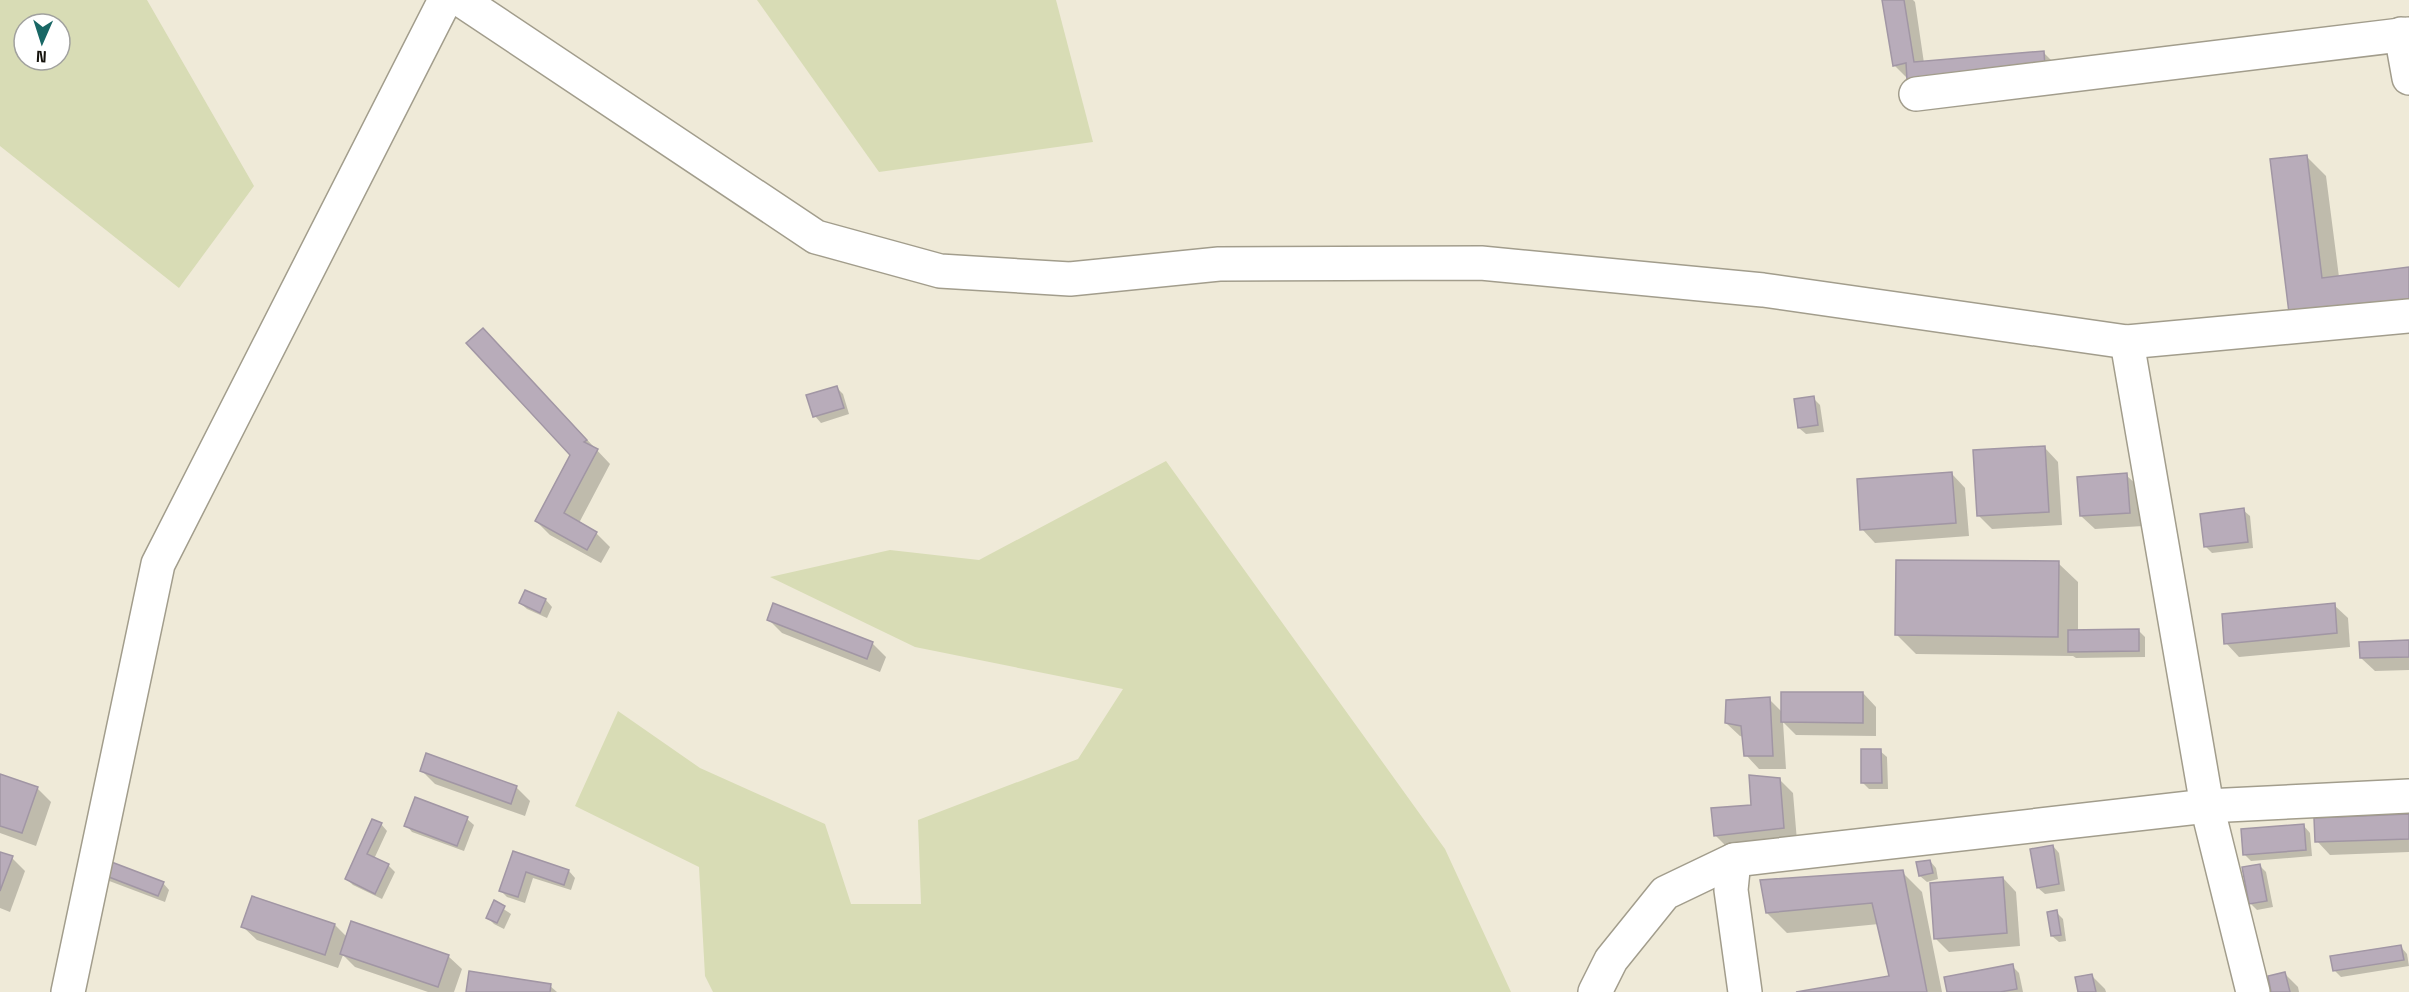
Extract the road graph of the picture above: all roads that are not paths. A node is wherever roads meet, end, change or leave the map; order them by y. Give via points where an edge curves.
1 (445, 0) edge
2 (461, 0) edge
3 (2405, 34) edge
4 (2409, 78) edge
5 (1916, 94) dead end
6 (2409, 316) edge
7 (2127, 342) junction
8 (2409, 796) edge
9 (2207, 806) junction
10 (1734, 860) junction
11 (68, 992) edge
12 (1595, 992) edge
13 (1745, 992) edge
14 (2253, 992) edge

1 - 11 street via 159,564
2 - 7 street via 816,237 940,271 1070,279 1219,264 1481,263 1763,290
3 - 4 street
3 - 5 street
6 - 7 street
7 - 9 street
8 - 9 street
9 - 10 street
9 - 14 street
10 - 12 street via 1665,893 1611,960
10 - 13 street via 1731,890

